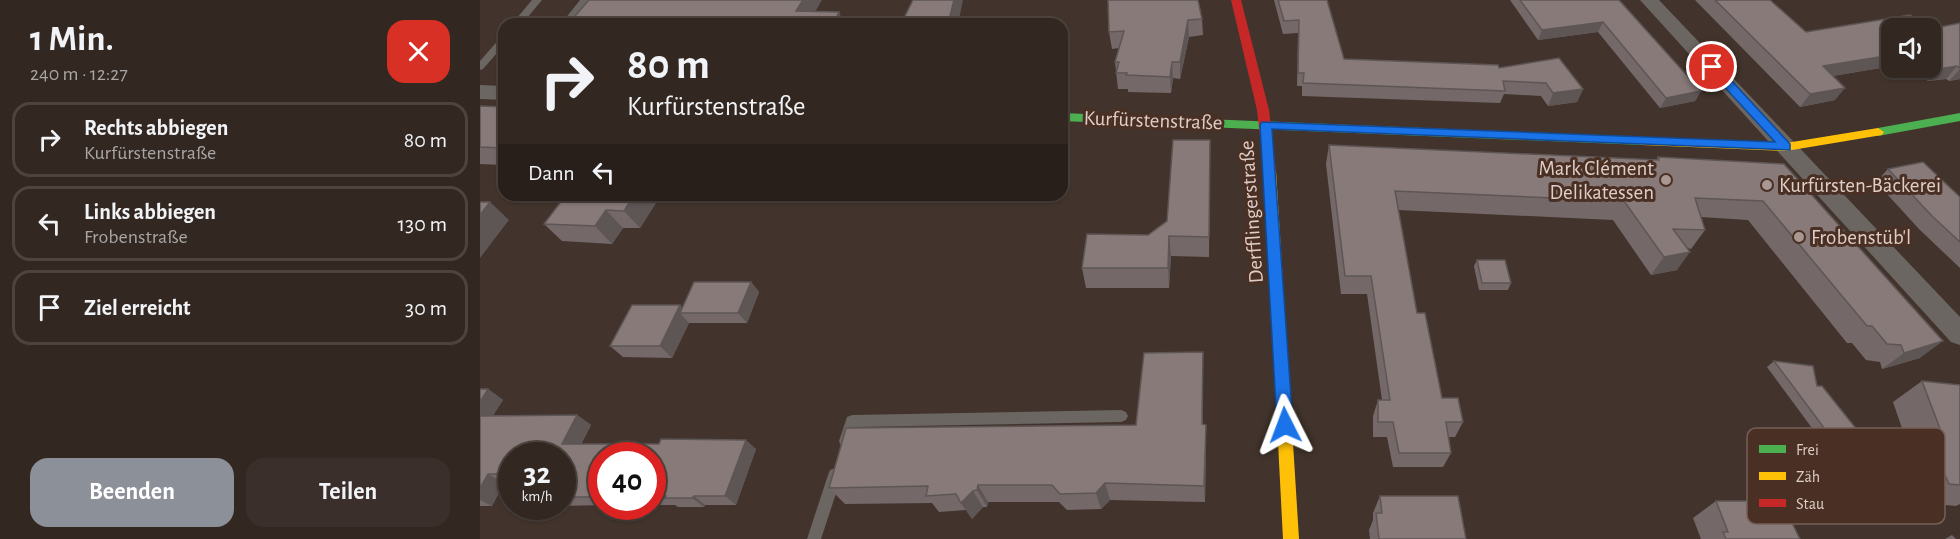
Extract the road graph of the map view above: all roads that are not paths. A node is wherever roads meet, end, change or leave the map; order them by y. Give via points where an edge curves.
1 (537, 0) edge
2 (585, 0) edge
3 (1236, 0) edge
4 (1649, 0) edge
5 (522, 18) edge
6 (571, 18) edge
7 (498, 46) edge
8 (480, 68) edge
9 (480, 92) edge
10 (498, 93) edge
11 (1068, 117) edge
12 (1960, 117) edge
13 (1266, 125) junction
14 (1786, 147) junction
15 (1960, 334) edge
16 (1121, 416) dead end
17 (814, 539) edge
18 (1291, 539) edge

1 - 5 lane
2 - 6 lane
3 - 13 street, Derfflingerstraße
4 - 14 street
7 - 8 lane
9 - 10 street
11 - 13 street, Kurfürstenstraße
12 - 14 street, Kurfürstenstraße
13 - 14 street, Kurfürstenstraße
13 - 18 street, Derfflingerstraße
14 - 15 street
16 - 17 lane via 852,421

